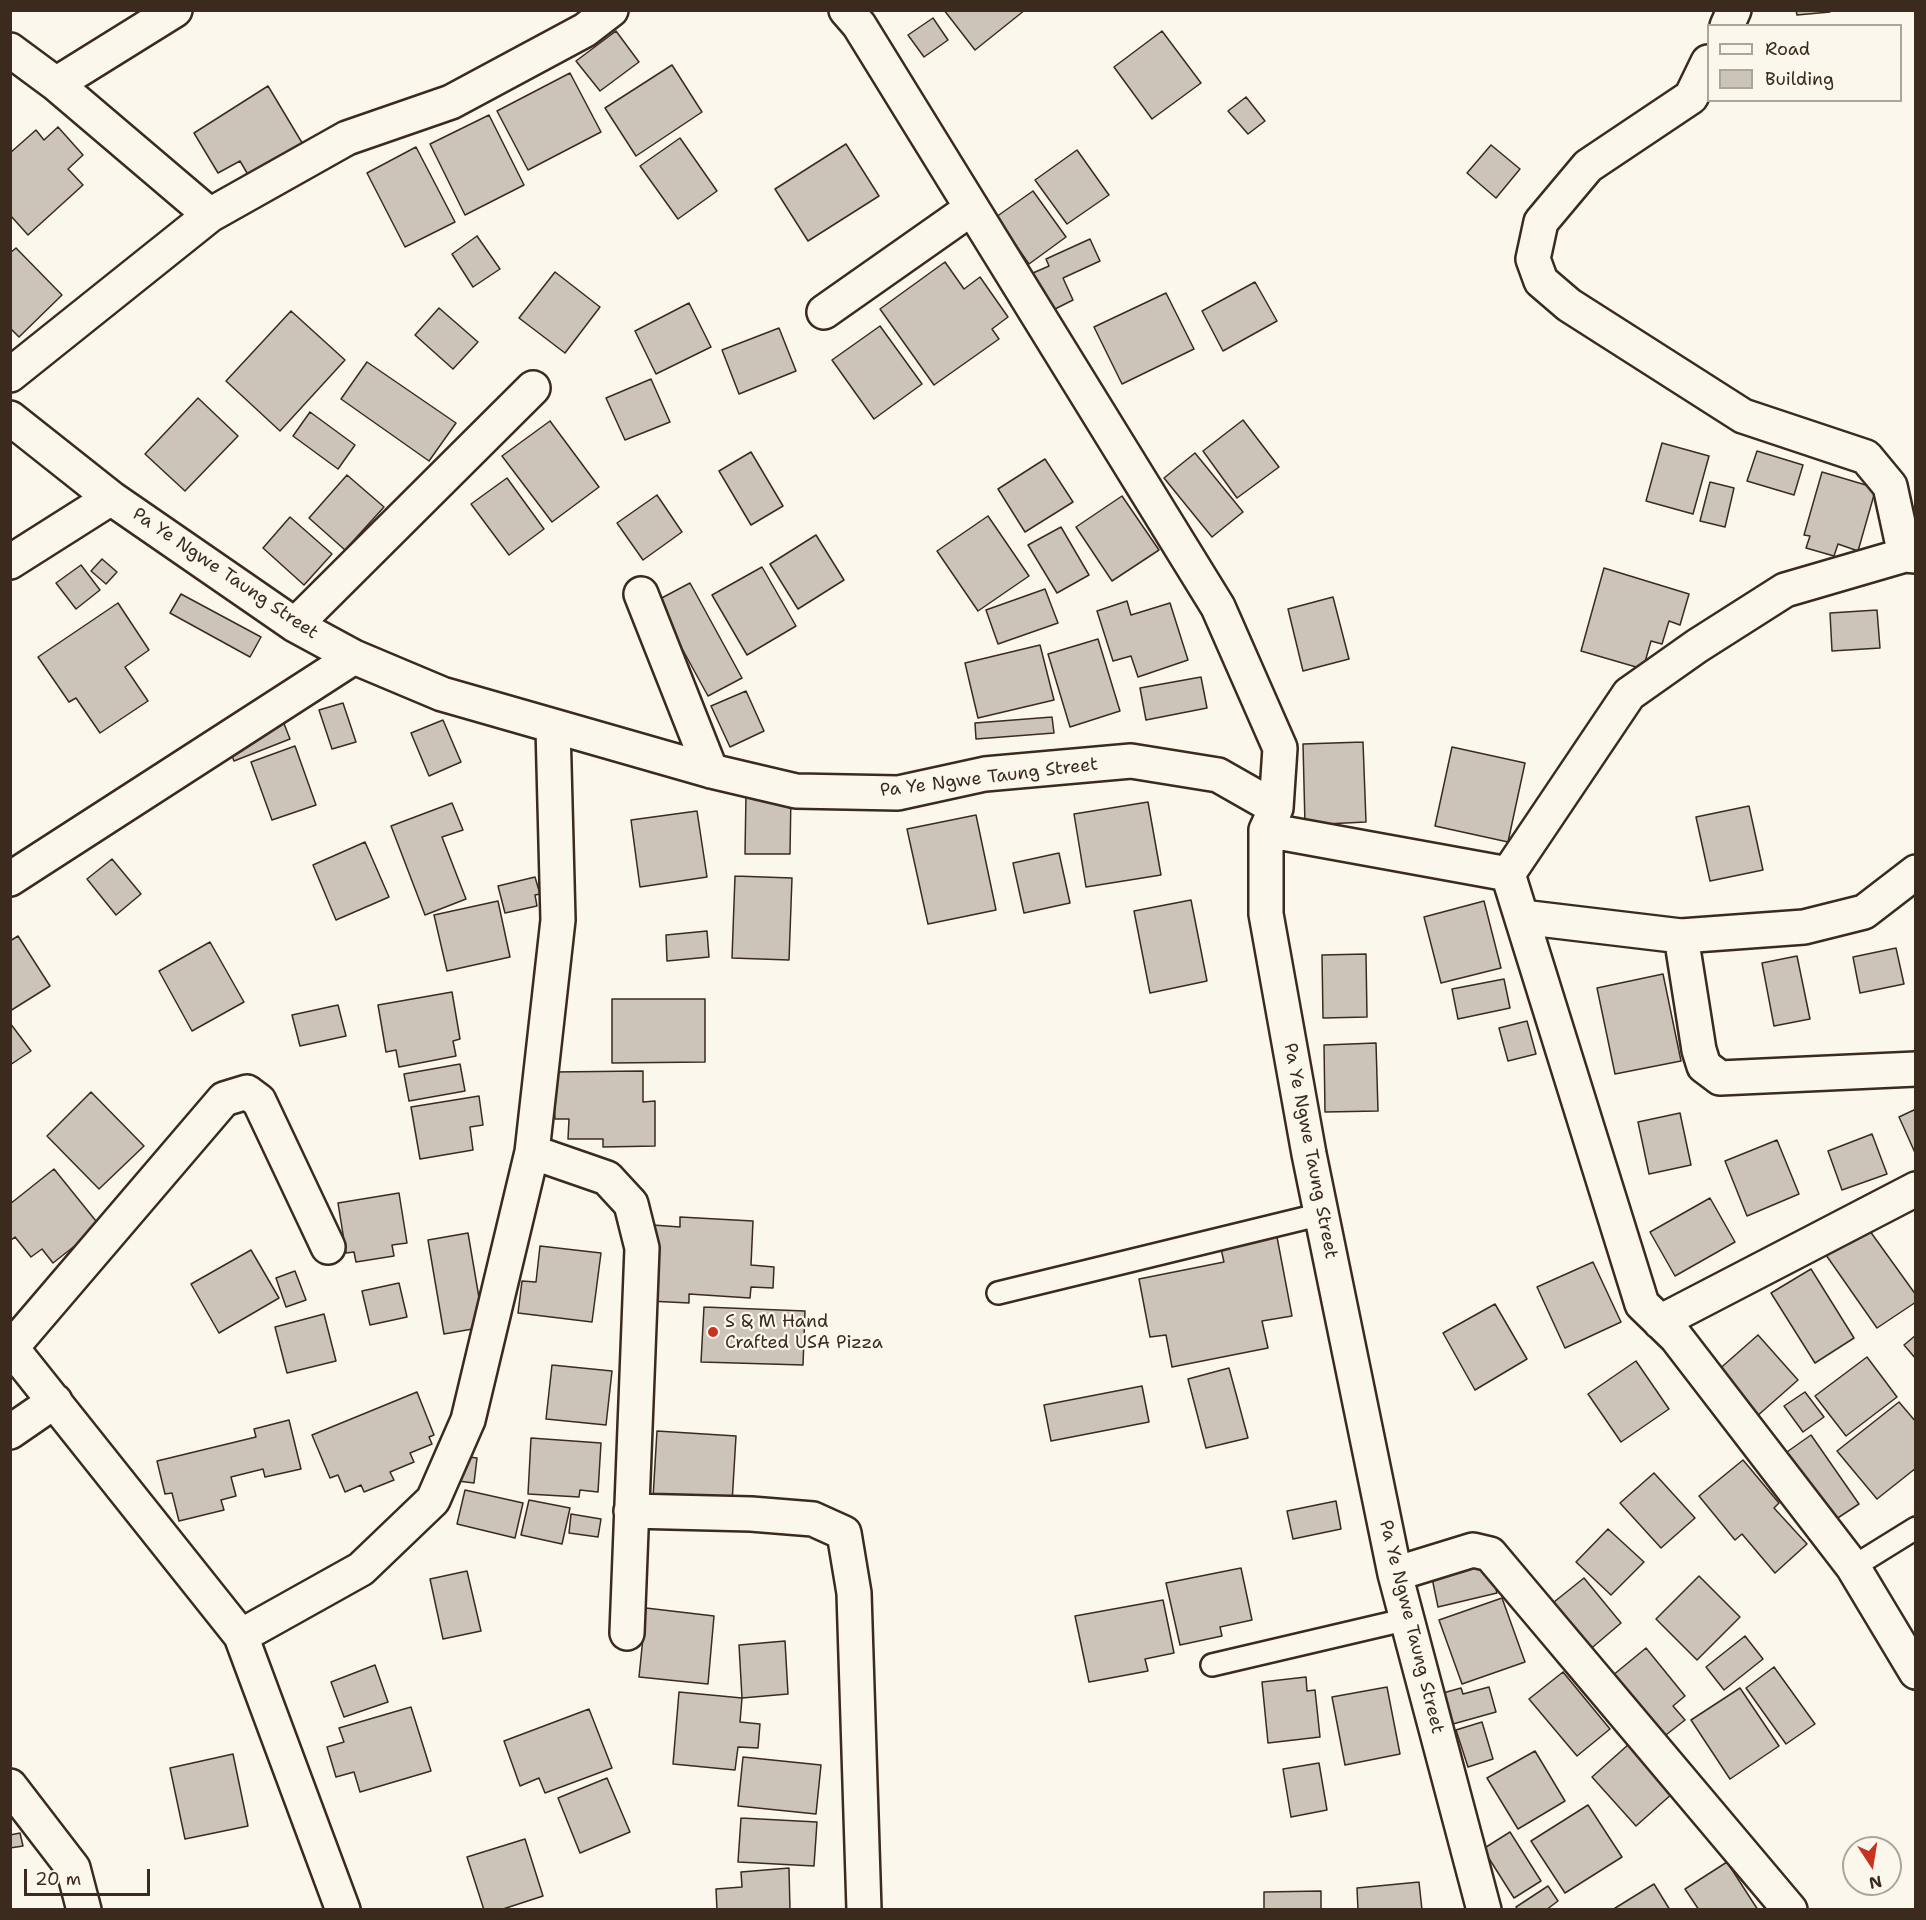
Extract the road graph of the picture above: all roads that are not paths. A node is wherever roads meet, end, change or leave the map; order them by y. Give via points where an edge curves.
1 (175, 10) edge
2 (611, 10) edge
3 (1734, 10) edge
4 (853, 16) edge
5 (1728, 24) edge
6 (10, 50) edge
7 (1707, 64) edge
8 (56, 84) junction
9 (972, 208) junction
10 (210, 215) junction
11 (824, 312) dead end
12 (10, 375) edge
13 (534, 388) dead end
14 (10, 418) edge
15 (111, 498) junction
16 (1910, 556) edge
17 (10, 562) edge
18 (641, 594) dead end
19 (295, 625) junction
20 (354, 657) junction
21 (553, 727) junction
22 (711, 771) junction
23 (1271, 819) junction
24 (1916, 872) edge
25 (1508, 874) junction
26 (10, 879) edge
27 (1522, 917) junction
28 (1681, 936) junction
29 (1916, 1069) edge
30 (532, 1152) junction
31 (1916, 1190) edge
32 (1322, 1214) junction
33 (328, 1247) dead end
34 (998, 1293) dead end
35 (1660, 1322) junction
36 (11, 1346) edge
37 (55, 1401) junction
38 (10, 1432) edge
39 (632, 1511) junction
40 (1916, 1528) edge
41 (1853, 1567) junction
42 (1395, 1574) junction
43 (1408, 1620) junction
44 (627, 1633) dead end
45 (241, 1636) junction
46 (1212, 1665) dead end
47 (1916, 1672) edge
48 (10, 1786) edge
49 (84, 1910) edge
50 (343, 1910) edge
51 (864, 1910) edge
52 (1484, 1910) edge
53 (1790, 1910) edge

1 - 8 street
2 - 10 street via 585,30 451,102 347,138
3 - 5 street
4 - 9 street
6 - 8 street
7 - 16 street via 1691,98 1588,166 1541,222 1533,260 1541,280 1569,305 1743,416 1866,457 1890,486
8 - 10 street
9 - 11 street
9 - 23 street via 1218,607 1280,748
10 - 12 street
13 - 19 street
14 - 15 street, Pa Ye Ngwe Taung Street
15 - 17 street
15 - 19 street, Pa Ye Ngwe Taung Street
16 - 25 street via 1785,590 1629,694
18 - 22 street
19 - 20 street, Pa Ye Ngwe Taung Street
20 - 21 street, Pa Ye Ngwe Taung Street via 442,694
20 - 26 street
21 - 22 street, Pa Ye Ngwe Taung Street
21 - 30 street via 558,920
22 - 23 street, Pa Ye Ngwe Taung Street via 796,791 898,793 985,774 1131,761 1218,775
23 - 25 street
23 - 32 street, Pa Ye Ngwe Taung Street via 1266,914
24 - 28 street via 1864,912 1804,927
25 - 27 street
27 - 28 street
27 - 35 street via 1642,1304
28 - 29 street via 1699,1050 1704,1066 1720,1078
30 - 39 street via 607,1178 631,1204 642,1248
30 - 45 street via 468,1420 433,1500 361,1569
31 - 35 street
32 - 34 lane
32 - 42 street, Pa Ye Ngwe Taung Street
33 - 36 street via 259,1101 247,1092 224,1099
35 - 41 street via 1676,1337
36 - 37 street
37 - 38 street
37 - 45 street
39 - 44 street
39 - 51 street via 813,1519 844,1533 854,1593
40 - 41 lane
41 - 47 street
42 - 43 street, Pa Ye Ngwe Taung Street
42 - 53 street via 1473,1550 1490,1554
43 - 46 lane
43 - 52 street, Pa Ye Ngwe Taung Street
45 - 50 street
48 - 49 street via 73,1868

